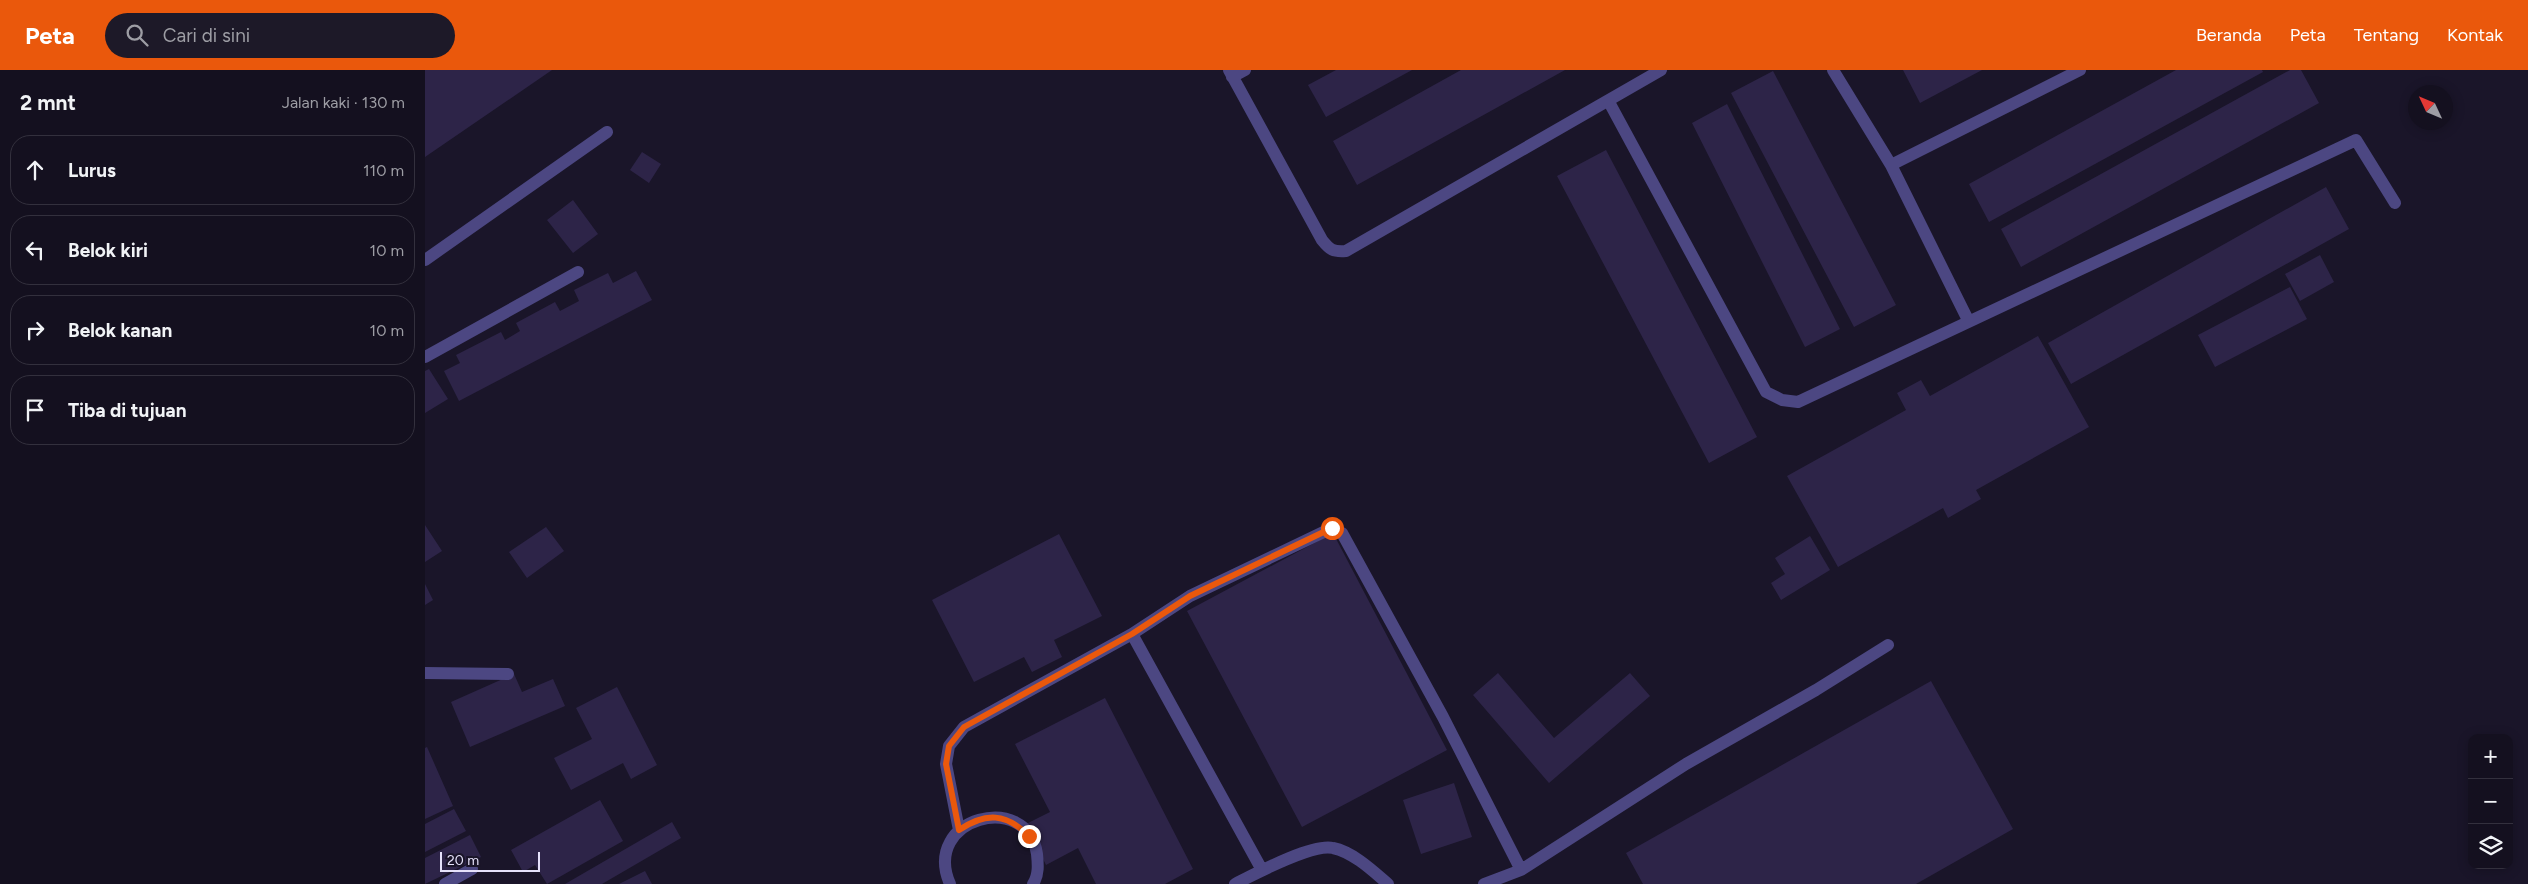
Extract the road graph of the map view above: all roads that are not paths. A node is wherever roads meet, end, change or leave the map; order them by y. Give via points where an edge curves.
1 (1245, 70) edge
2 (1661, 70) edge
3 (1833, 70) edge
4 (2080, 70) edge
5 (1230, 73) edge
6 (1609, 102) junction
7 (607, 132) dead end
8 (1891, 165) junction
9 (2395, 203) dead end
10 (425, 260) edge
11 (578, 272) dead end
12 (1969, 320) junction
13 (425, 357) edge
14 (1132, 634) junction
15 (1888, 645) dead end
16 (425, 673) edge
17 (508, 674) dead end
18 (959, 830) junction
19 (472, 869) dead end
20 (1262, 870) junction
21 (1521, 870) junction
22 (445, 884) edge
23 (949, 884) edge
24 (1033, 884) edge
25 (1235, 884) edge
26 (1388, 884) edge
27 (1484, 884) edge

1 - 5 street
2 - 6 street
3 - 8 street
4 - 8 street
5 - 6 street via 1322,240 1336,252 1346,251
6 - 12 street via 1766,392 1781,400 1797,402
7 - 10 street
8 - 12 street
9 - 12 street via 2356,140
11 - 13 street
14 - 18 street via 964,727 949,746 946,764
14 - 20 street
14 - 21 street via 1190,596 1332,528 1338,530 1443,717
15 - 21 street via 1686,764
16 - 17 street
18 - 23 street via 947,851 945,863
18 - 24 street via 988,817 1004,818 1018,825 1036,850 1038,866
19 - 22 street
20 - 25 street
20 - 26 street via 1312,850 1332,847 1372,870
21 - 27 street

